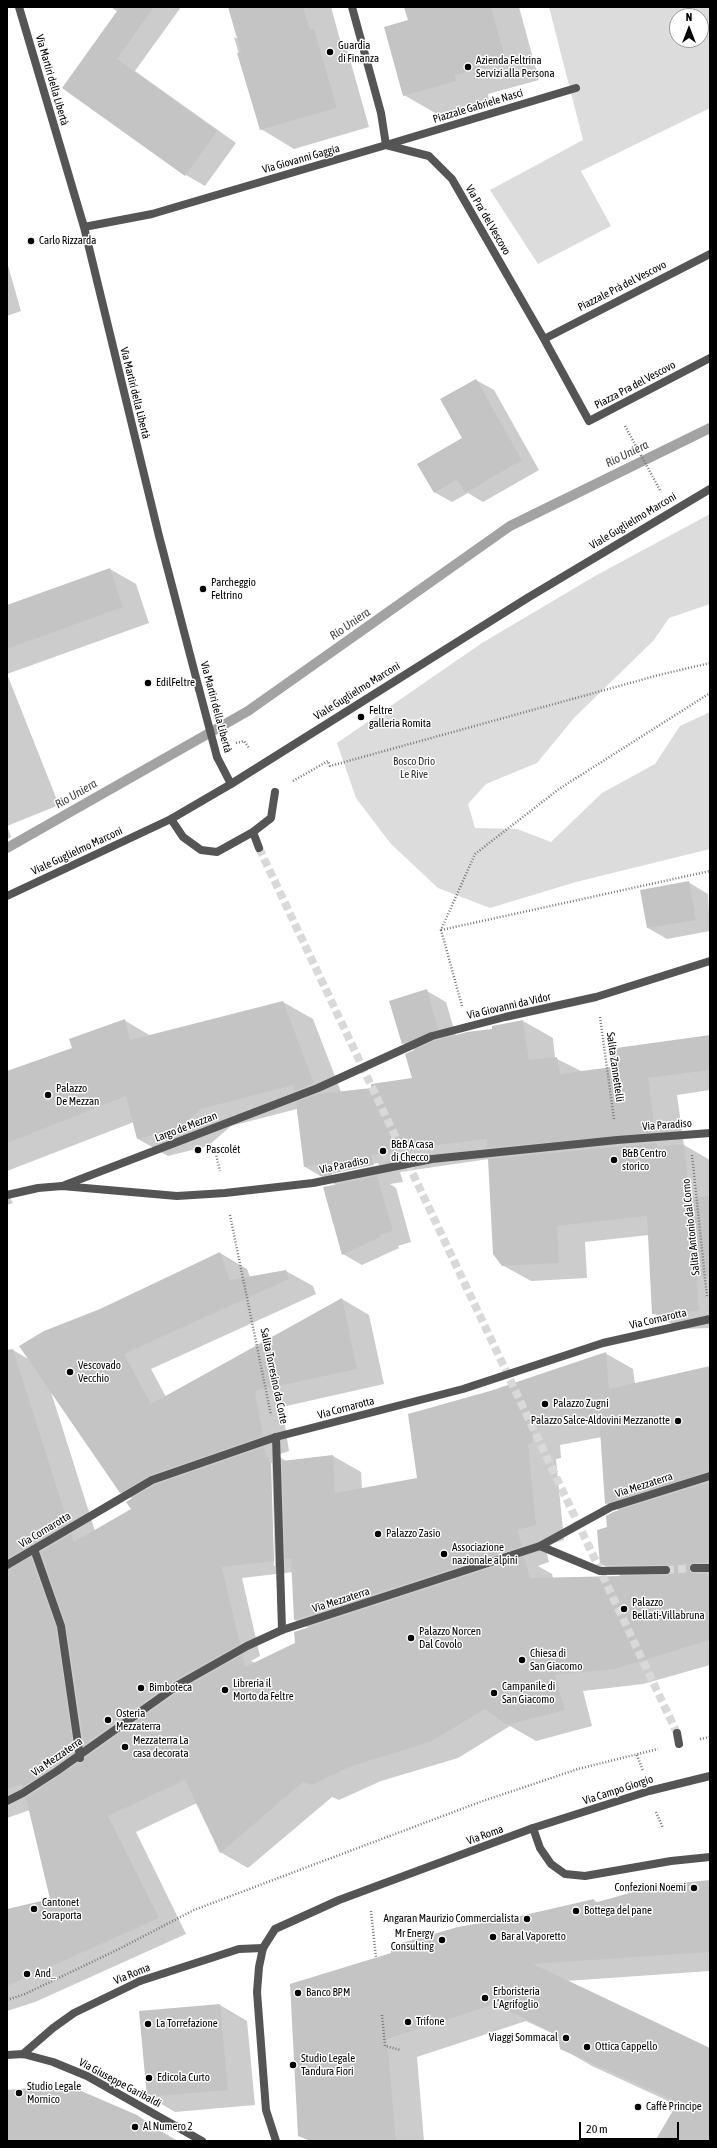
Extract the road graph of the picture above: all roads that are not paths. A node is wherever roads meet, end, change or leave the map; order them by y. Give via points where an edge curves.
1 (19, 7) edge
2 (352, 7) edge
3 (576, 88) dead end
4 (386, 145) junction
5 (84, 227) junction
6 (710, 254) edge
7 (544, 338) junction
8 (710, 358) edge
9 (710, 490) edge
10 (231, 784) junction
11 (275, 792) road end
12 (171, 819) junction
13 (253, 832) junction
14 (259, 848) tunnel mouth
15 (7, 896) edge
16 (710, 961) edge
17 (318, 1088) joint
18 (710, 1133) edge
19 (62, 1186) junction
20 (7, 1195) edge
21 (710, 1319) edge
22 (276, 1438) junction
23 (710, 1476) edge
24 (540, 1546) junction
25 (34, 1550) junction
26 (7, 1565) edge
27 (694, 1568) tunnel mouth
28 (710, 1568) edge
29 (666, 1570) tunnel mouth
30 (282, 1630) junction
31 (677, 1733) tunnel mouth
32 (679, 1744) road end
33 (80, 1756) junction
34 (710, 1776) edge
35 (7, 1801) edge
36 (533, 1828) junction
37 (710, 1857) edge
38 (263, 1948) junction
39 (23, 2054) junction
40 (7, 2056) edge
41 (202, 2141) edge
42 (276, 2141) edge

1 - 5 street, Via Martiri della Libertà
2 - 4 street via 382,113
3 - 4 street, Piazzale Gabriele Nasci
4 - 5 street, Via Giovanni Gaggia via 152,214
4 - 7 street, Via Pra' del Vescovo via 429,156 452,179
5 - 10 street, Via Martiri della Libertà via 199,690 216,754
6 - 7 street, Piazzale Prà del Vescovo
7 - 8 street, Piazza Pra del Vescovo via 589,421
9 - 10 street, Viale Guglielmo Marconi via 529,597
10 - 12 street, Viale Guglielmo Marconi
11 - 13 street via 271,818
12 - 13 street via 183,837 201,850 217,852
12 - 15 street, Viale Guglielmo Marconi
13 - 14 street
16 - 17 street, Via Giovanni da Vidor via 596,997 432,1036
17 - 19 street, Largo de Mezzan
18 - 19 street, Via Paradiso via 432,1159 313,1183 225,1193 178,1196
19 - 20 street, Via Paradiso
21 - 22 street, Via Cornarotta via 603,1343 463,1389
22 - 25 street, Via Cornarotta via 152,1480
22 - 30 street, Salita Torresino da Corte
23 - 24 street, Via Mezzaterra via 611,1507
24 - 29 street via 600,1571
24 - 30 street, Via Mezzaterra
25 - 26 street, Via Cornarotta
25 - 33 street via 61,1626
27 - 28 street
30 - 33 street, Via Mezzaterra via 247,1646 178,1685
31 - 32 street
33 - 35 street, Via Mezzaterra
34 - 36 street, Via Campo Giorgio via 649,1791
36 - 37 street via 540,1848 551,1864 565,1874 585,1876
36 - 38 street, Via Roma via 300,1917 275,1929
38 - 39 street, Via Roma via 239,1949 140,1981 74,2013
38 - 42 street, Via Roma via 257,1992 266,2110
39 - 40 street
39 - 41 street, Via Giuseppe Garibaldi via 53,2062 88,2076

